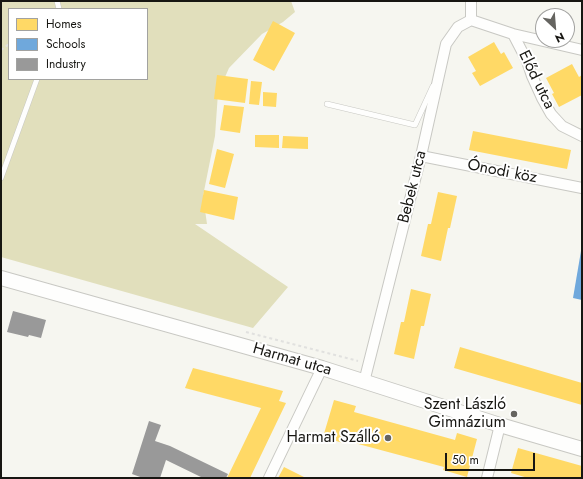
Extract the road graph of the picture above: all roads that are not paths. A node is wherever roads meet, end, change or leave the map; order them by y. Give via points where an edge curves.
1 (471, 1) edge
2 (471, 20) junction
3 (513, 34) junction
4 (582, 50) edge
5 (441, 66) junction
6 (37, 80) edge
7 (327, 104) dead end
8 (582, 136) edge
9 (421, 156) junction
10 (1, 178) edge
11 (582, 188) edge
12 (1, 278) edge
13 (322, 368) junction
14 (364, 382) junction
15 (500, 425) junction
16 (582, 449) edge
17 (269, 478) edge
18 (487, 478) edge

1 - 2 street
2 - 3 street, Előd utca
2 - 5 street, Bebek utca via 458,27 446,44
3 - 4 street, Előd utca
3 - 8 street, Előd utca via 550,114 562,126
5 - 7 lane via 416,125
5 - 9 street, Bebek utca
6 - 10 lane
9 - 11 street, Ónodi köz
9 - 14 street, Bebek utca
12 - 13 street, Harmat utca
13 - 14 street, Harmat utca
13 - 17 street
14 - 15 street, Harmat utca
15 - 16 street, Harmat utca
15 - 18 street

